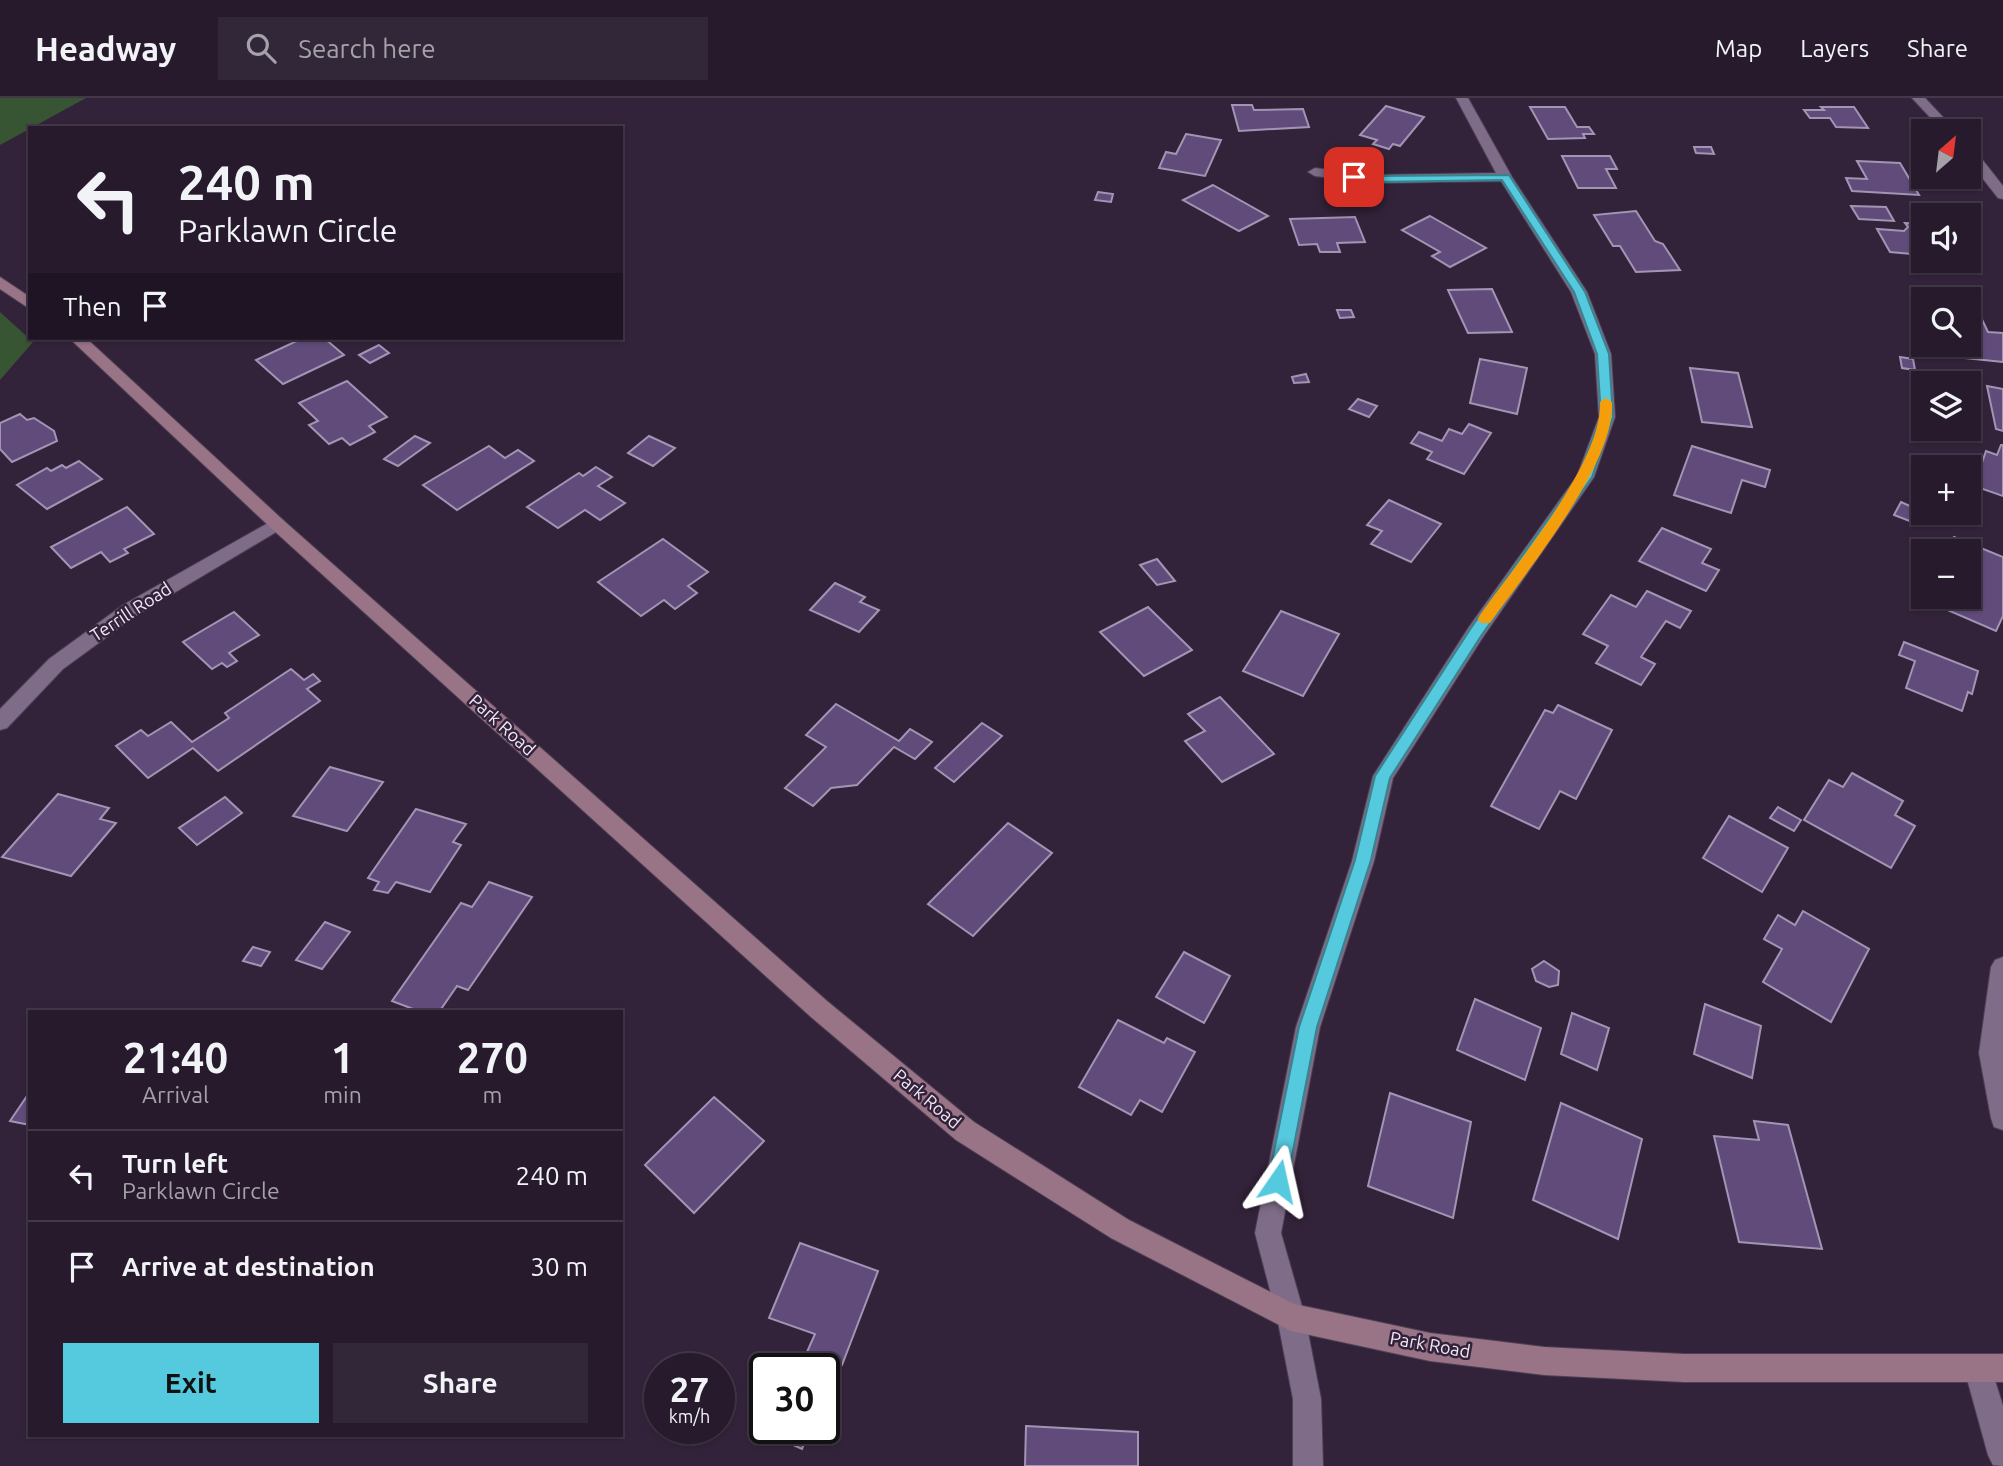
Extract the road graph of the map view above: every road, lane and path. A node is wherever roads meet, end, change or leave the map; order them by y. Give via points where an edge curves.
1 (1462, 98) edge
2 (1918, 98) edge
3 (1939, 119) edge
4 (1981, 167) edge
5 (1315, 172) dead end
6 (1505, 177) junction
7 (2003, 195) edge
8 (0, 282) edge
9 (28, 303) edge
10 (79, 340) edge
11 (277, 523) junction
12 (0, 722) edge
13 (2003, 967) edge
14 (2003, 1118) edge
15 (1291, 1317) junction
16 (1991, 1368) edge
17 (2003, 1455) edge
18 (1308, 1466) edge

1 - 6 street
2 - 3 street
4 - 7 street
5 - 6 street via 1374,179
6 - 15 street via 1579,292 1603,354 1607,417 1585,477 1476,632 1383,776 1363,860 1308,1027 1268,1233
8 - 9 main road
10 - 11 main road, Park Road
11 - 12 street, Terrill Road via 130,610 56,664
11 - 15 main road, Park Road via 819,1009 965,1131 1120,1229
13 - 14 street via 1992,1053
15 - 16 main road, Park Road via 1430,1347 1544,1361 1684,1368
15 - 18 street via 1307,1399
16 - 17 street

